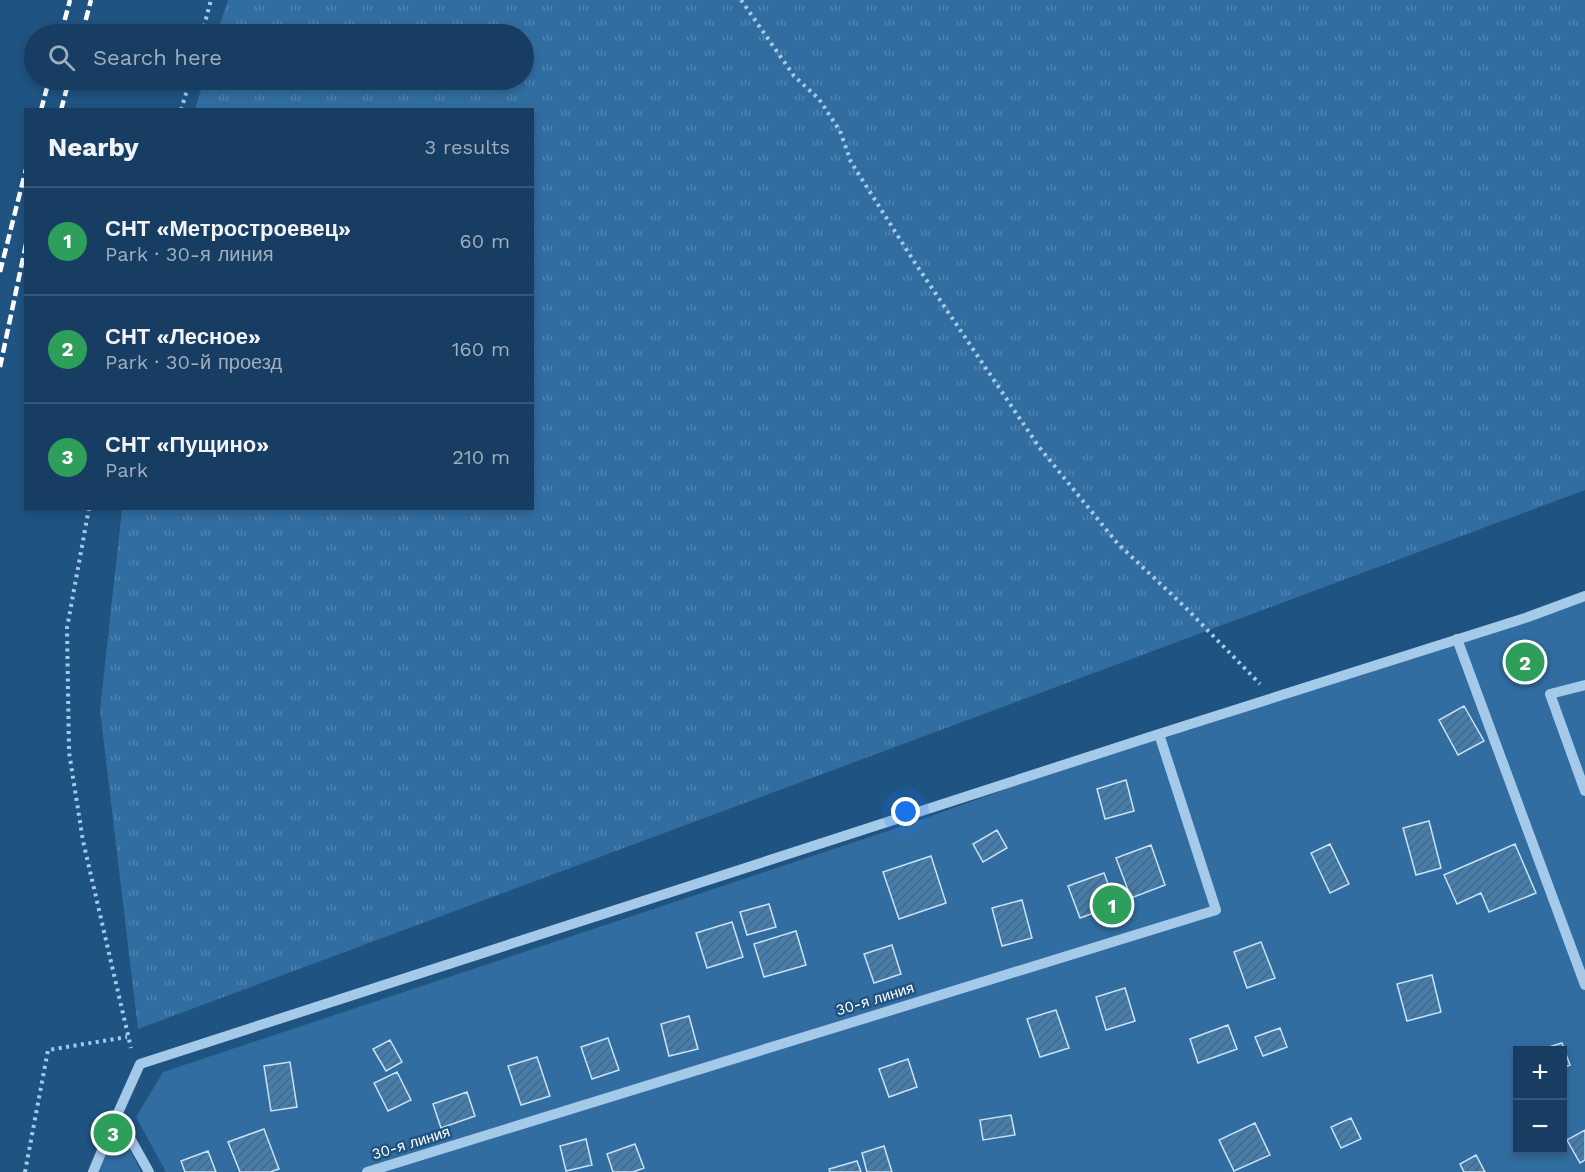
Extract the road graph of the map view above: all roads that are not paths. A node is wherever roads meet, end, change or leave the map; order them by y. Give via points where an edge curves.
1 (1585, 596) edge
2 (1457, 639) junction
3 (1585, 685) edge
4 (1160, 734) junction
5 (1585, 791) edge
6 (1585, 985) edge
7 (117, 1115) junction
8 (93, 1172) edge
9 (149, 1172) edge
10 (367, 1172) edge

1 - 2 street
2 - 4 street
2 - 6 street
3 - 5 street via 1550,694
4 - 7 street via 140,1064
4 - 10 street, 30-я линия via 1216,910
7 - 8 street
7 - 9 street

